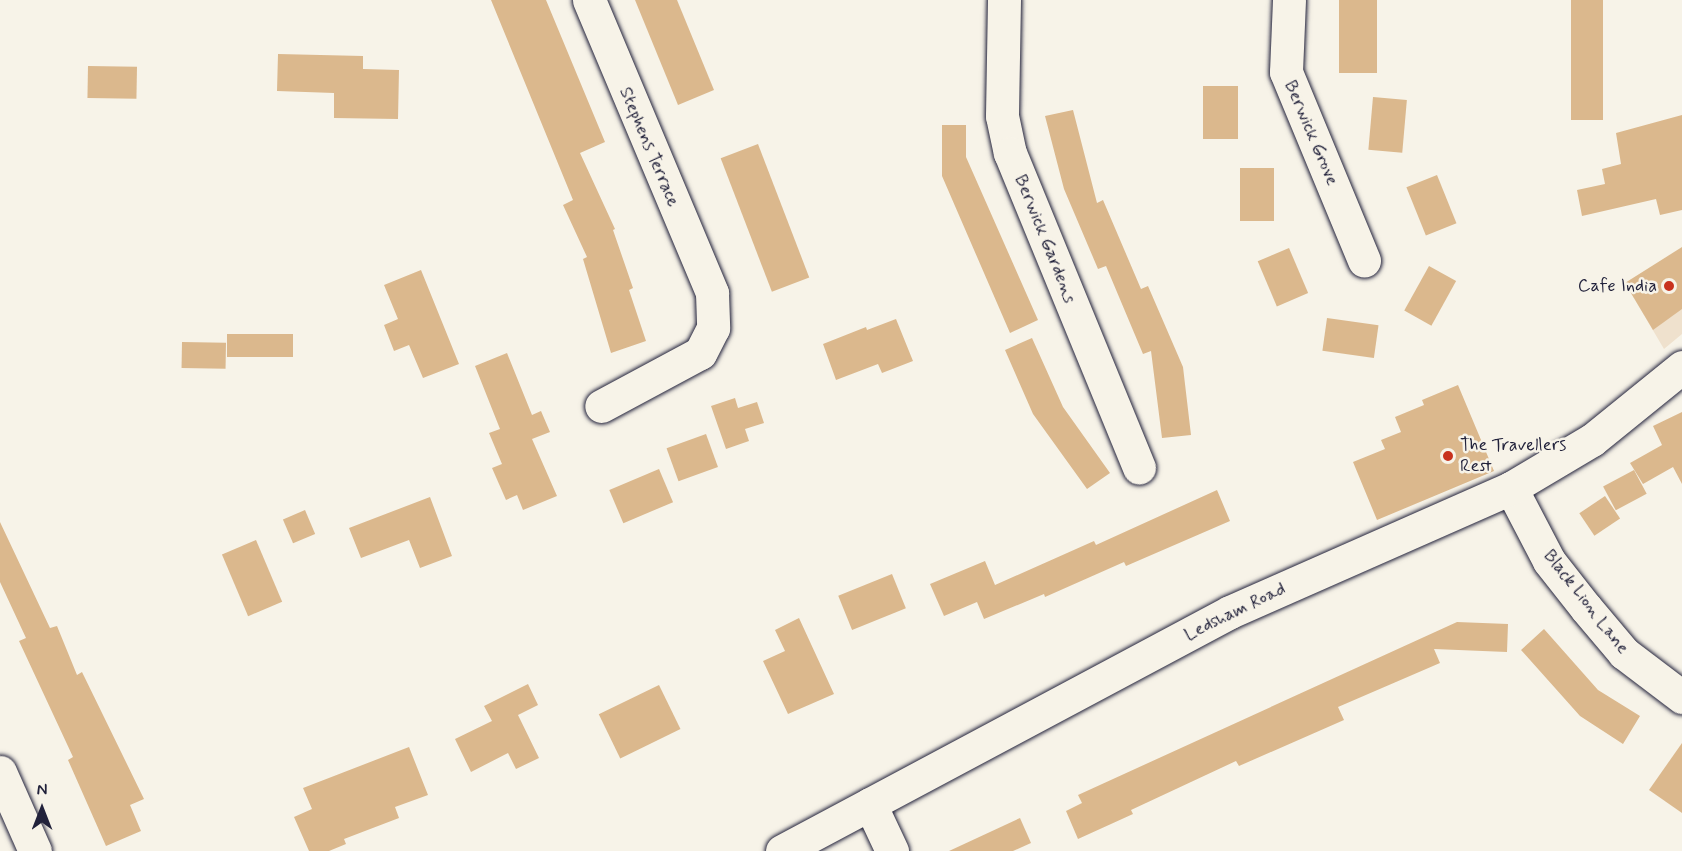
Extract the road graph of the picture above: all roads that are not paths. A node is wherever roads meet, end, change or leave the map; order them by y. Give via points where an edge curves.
1 (589, 0) edge
2 (1004, 0) edge
3 (1289, 0) edge
4 (1364, 260) dead end
5 (1682, 367) edge
6 (601, 406) dead end
7 (1139, 468) dead end
8 (1511, 489) junction
9 (1682, 698) edge
10 (0, 772) edge
11 (870, 804) junction
12 (35, 851) edge
13 (782, 851) edge
14 (892, 851) edge

1 - 6 street, Stephens Terrace via 712,293 713,328 700,353
2 - 7 street, Berwick Gardens via 1002,116 1010,153
3 - 4 street, Berwick Grove via 1286,72
5 - 8 street, Ledsham Road via 1592,440
8 - 9 street, Black Lion Lane via 1549,561 1586,608 1624,653
8 - 11 street, Ledsham Road via 1230,612
10 - 12 street
11 - 13 street, Ledsham Road
11 - 14 street

